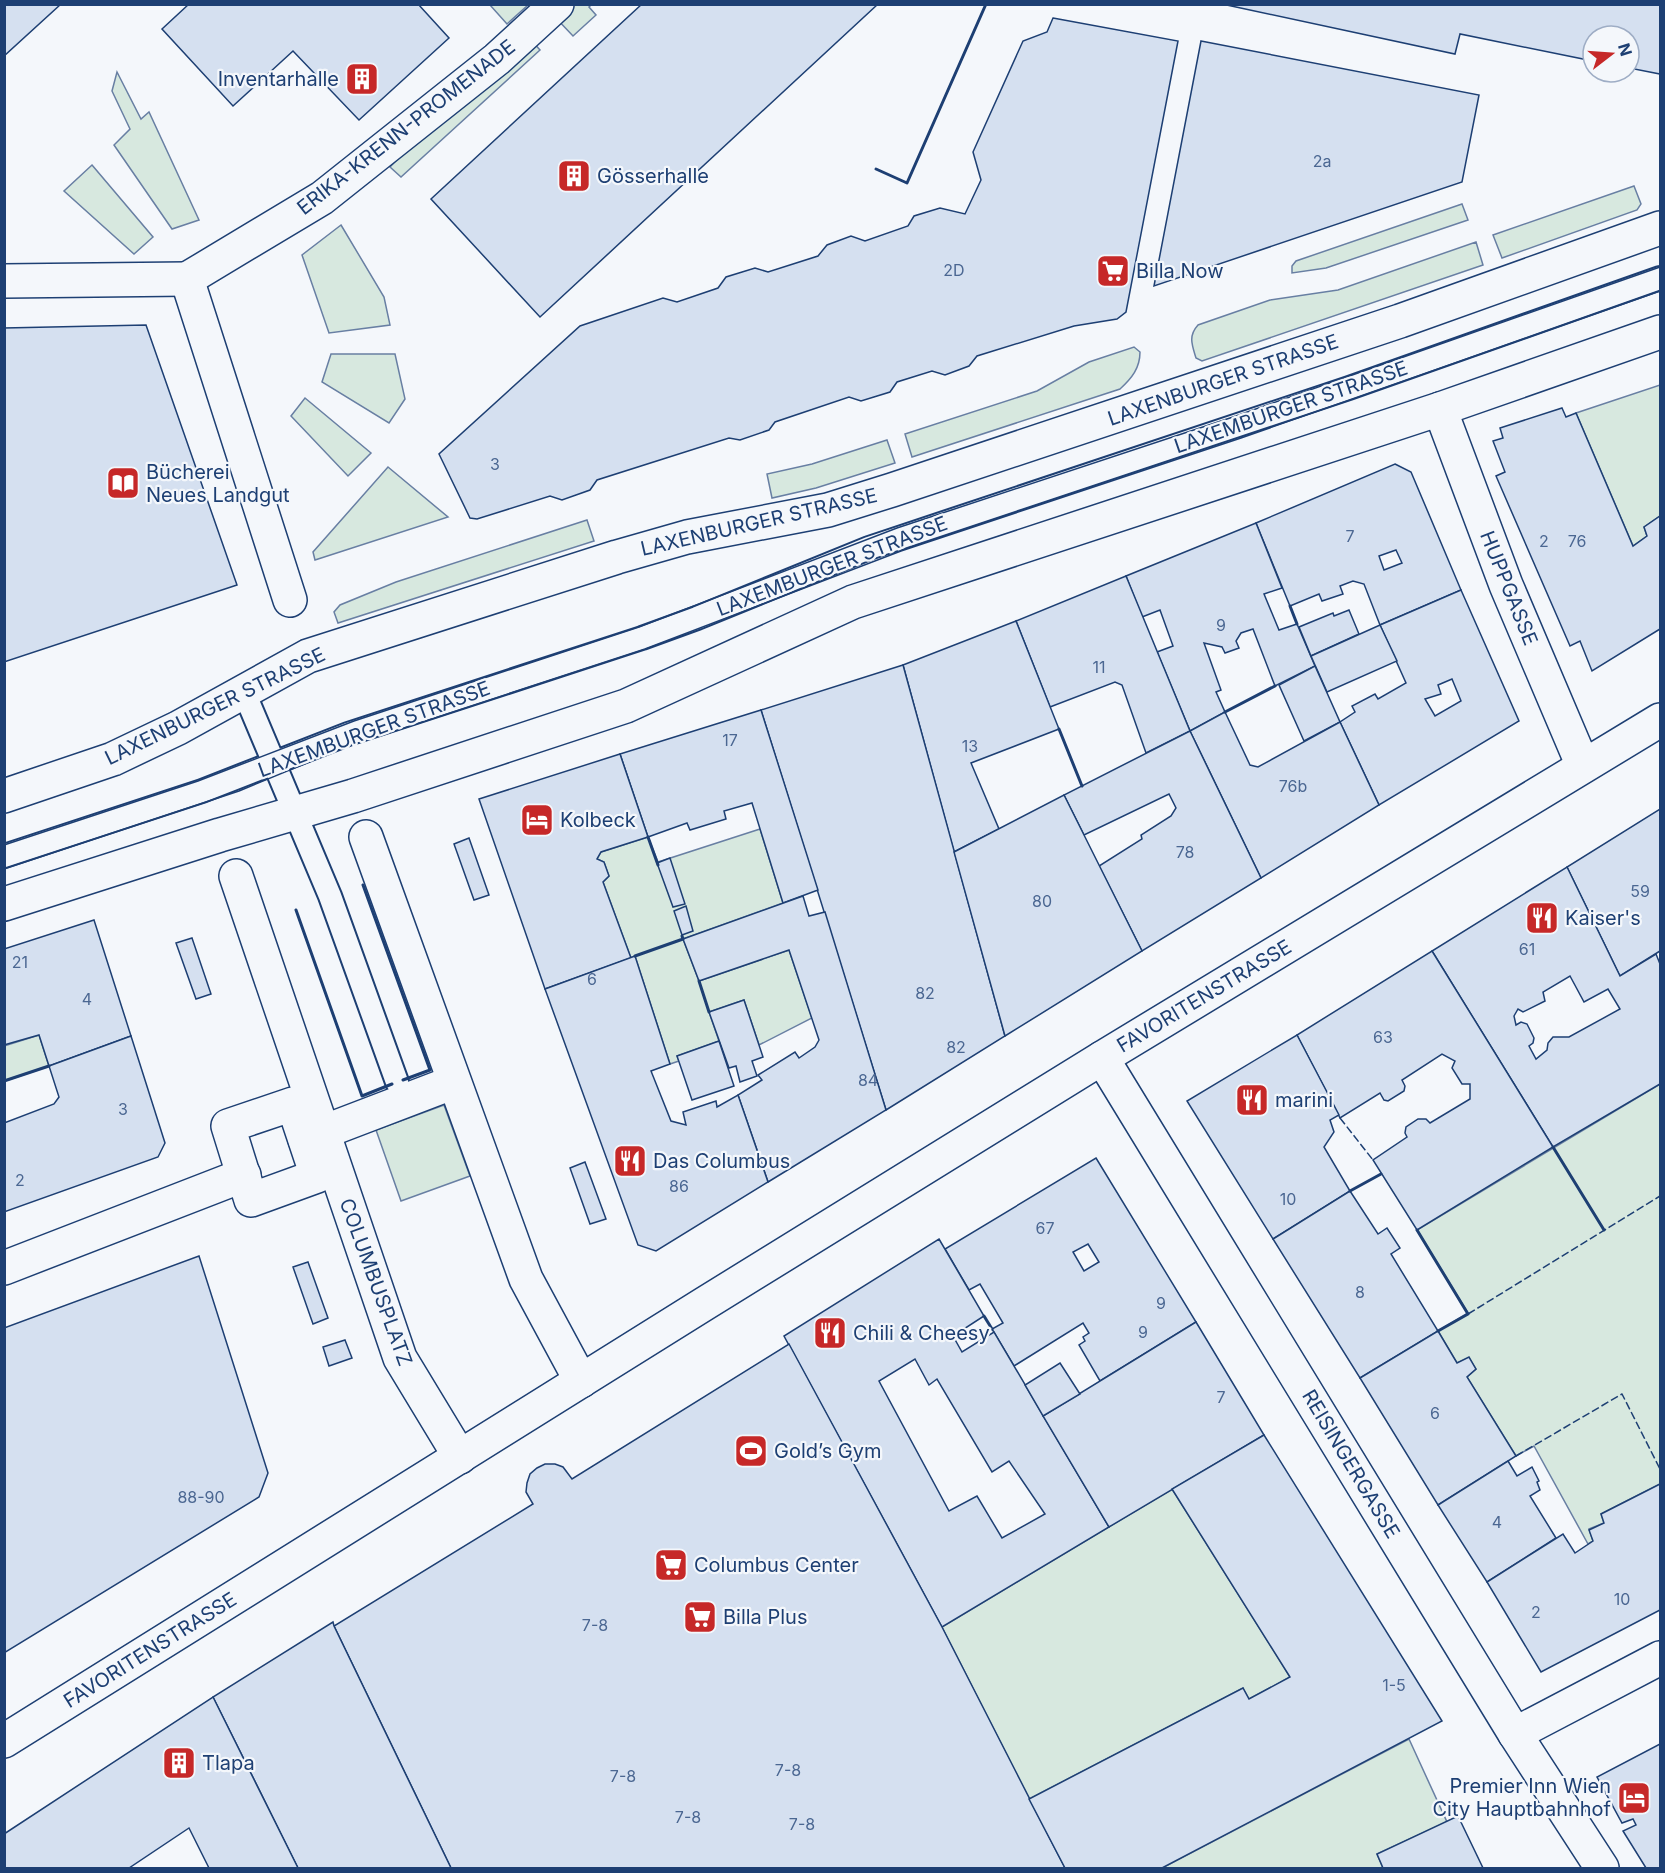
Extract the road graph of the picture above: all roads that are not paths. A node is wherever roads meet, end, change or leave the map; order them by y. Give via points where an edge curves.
1 (557, 4) edge
2 (1660, 228) edge
3 (1660, 278) edge
4 (187, 279) junction
5 (4, 281) edge
6 (1660, 332) edge
7 (1440, 409) junction
8 (290, 600) dead end
9 (244, 692) junction
10 (1660, 720) edge
11 (274, 764) junction
12 (1583, 766) junction
13 (4, 796) edge
14 (295, 813) junction
15 (366, 837) dead end
16 (4, 856) edge
17 (236, 876) dead end
18 (4, 904) edge
19 (1102, 1058) junction
20 (397, 1082) dead end
21 (454, 1082) junction
22 (314, 1135) junction
23 (244, 1175) junction
24 (4, 1269) edge
25 (581, 1381) junction
26 (460, 1457) junction
27 (1660, 1658) edge
28 (1515, 1734) junction
29 (4, 1741) edge
30 (1602, 1869) edge

1 - 4 street, ERIKA-KRENN-PROMENADE via 497,59 322,198
2 - 9 street, LAXENBURGER STRASSE via 1389,325 892,490 828,510 687,537 627,554 308,656
3 - 11 lane, LAXEMBURGER STRASSE via 1338,392 869,548 697,618 348,734
4 - 5 street
4 - 8 street
6 - 7 street
7 - 12 street, HUPPGASSE via 1506,585
7 - 14 street via 853,602 626,706
9 - 11 lane
9 - 13 street, LAXENBURGER STRASSE via 113,759
10 - 12 street, FAVORITENSTRASSE
11 - 14 lane
11 - 16 lane, LAXEMBURGER STRASSE
12 - 19 street, FAVORITENSTRASSE
14 - 18 street
14 - 20 lane via 330,896
15 - 21 street
17 - 22 street, COLUMBUSPLATZ
19 - 25 street, FAVORITENSTRASSE
19 - 28 street, REISINGERGASSE
21 - 22 street
21 - 25 street via 526,1279
22 - 23 street, COLUMBUSPLATZ via 317,1176 251,1200
22 - 23 street, COLUMBUSPLATZ via 292,1104 228,1126
22 - 26 street, COLUMBUSPLATZ via 400,1358
23 - 24 street
25 - 26 street
26 - 29 street, FAVORITENSTRASSE
27 - 28 street
28 - 30 street, REISINGERGASSE

